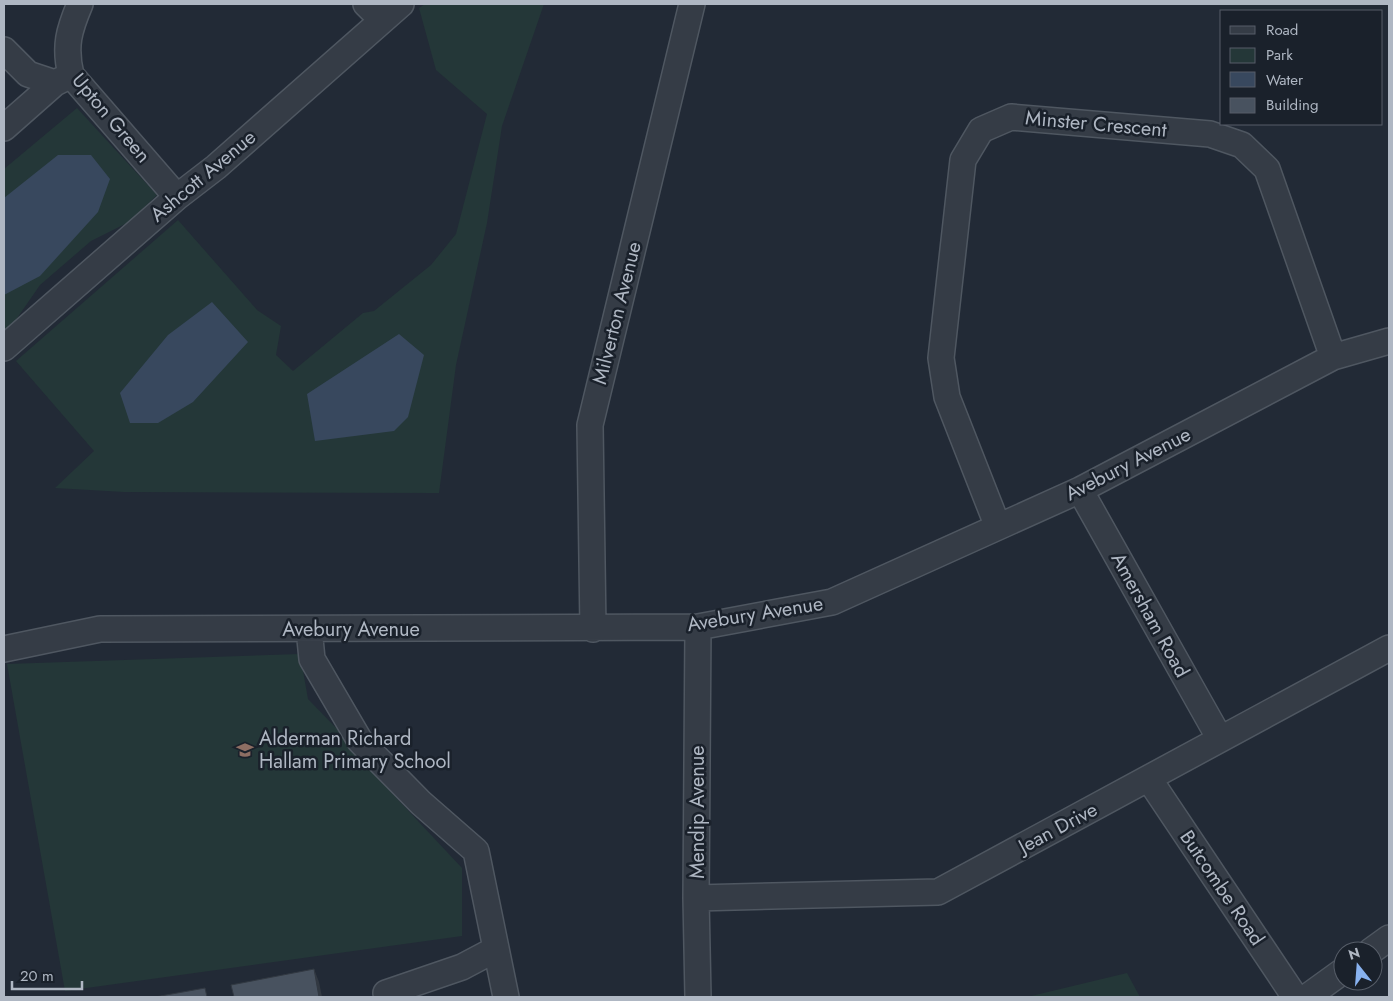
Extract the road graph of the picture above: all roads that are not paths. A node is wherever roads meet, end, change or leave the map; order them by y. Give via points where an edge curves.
1 (80, 4) edge
2 (401, 4) edge
3 (692, 4) edge
4 (374, 12) edge
5 (4, 50) edge
6 (63, 79) junction
7 (4, 128) edge
8 (177, 197) junction
9 (1389, 340) edge
10 (4, 348) edge
11 (1333, 357) junction
12 (1080, 490) junction
13 (998, 527) junction
14 (698, 627) junction
15 (309, 629) junction
16 (593, 629) junction
17 (1389, 648) edge
18 (4, 649) edge
19 (1220, 739) junction
20 (1149, 779) junction
21 (696, 898) junction
22 (496, 949) junction
23 (1333, 978) edge
24 (386, 993) dead end
25 (506, 997) edge
26 (698, 997) edge
27 (1294, 997) edge
28 (1307, 997) edge

1 - 6 street, Upton Green via 72,24
2 - 4 street, Ashcott Avenue
3 - 16 street, Milverton Avenue via 590,425
4 - 8 street, Ashcott Avenue via 216,167
5 - 6 street via 28,74
6 - 7 street
6 - 8 street, Upton Green
8 - 10 street, Ashcott Avenue
9 - 11 street, Avebury Avenue
11 - 12 street, Avebury Avenue
11 - 13 street, Minster Crescent via 1267,169 1242,145 1210,134 1011,117 980,130 963,160 941,358 947,396
12 - 13 street, Avebury Avenue
12 - 19 street, Amersham Road
13 - 14 street, Avebury Avenue via 832,602
14 - 16 street, Avebury Avenue
14 - 21 street, Mendip Avenue
15 - 16 street, Avebury Avenue
15 - 18 street, Avebury Avenue via 100,629
15 - 22 street via 312,659 360,741 421,803 476,851
17 - 19 street, Jean Drive
19 - 20 street, Jean Drive
20 - 21 street, Jean Drive via 938,892
20 - 27 street, Butcombe Road
21 - 26 street, Mendip Avenue
22 - 24 street via 462,967
22 - 25 street
23 - 28 street

